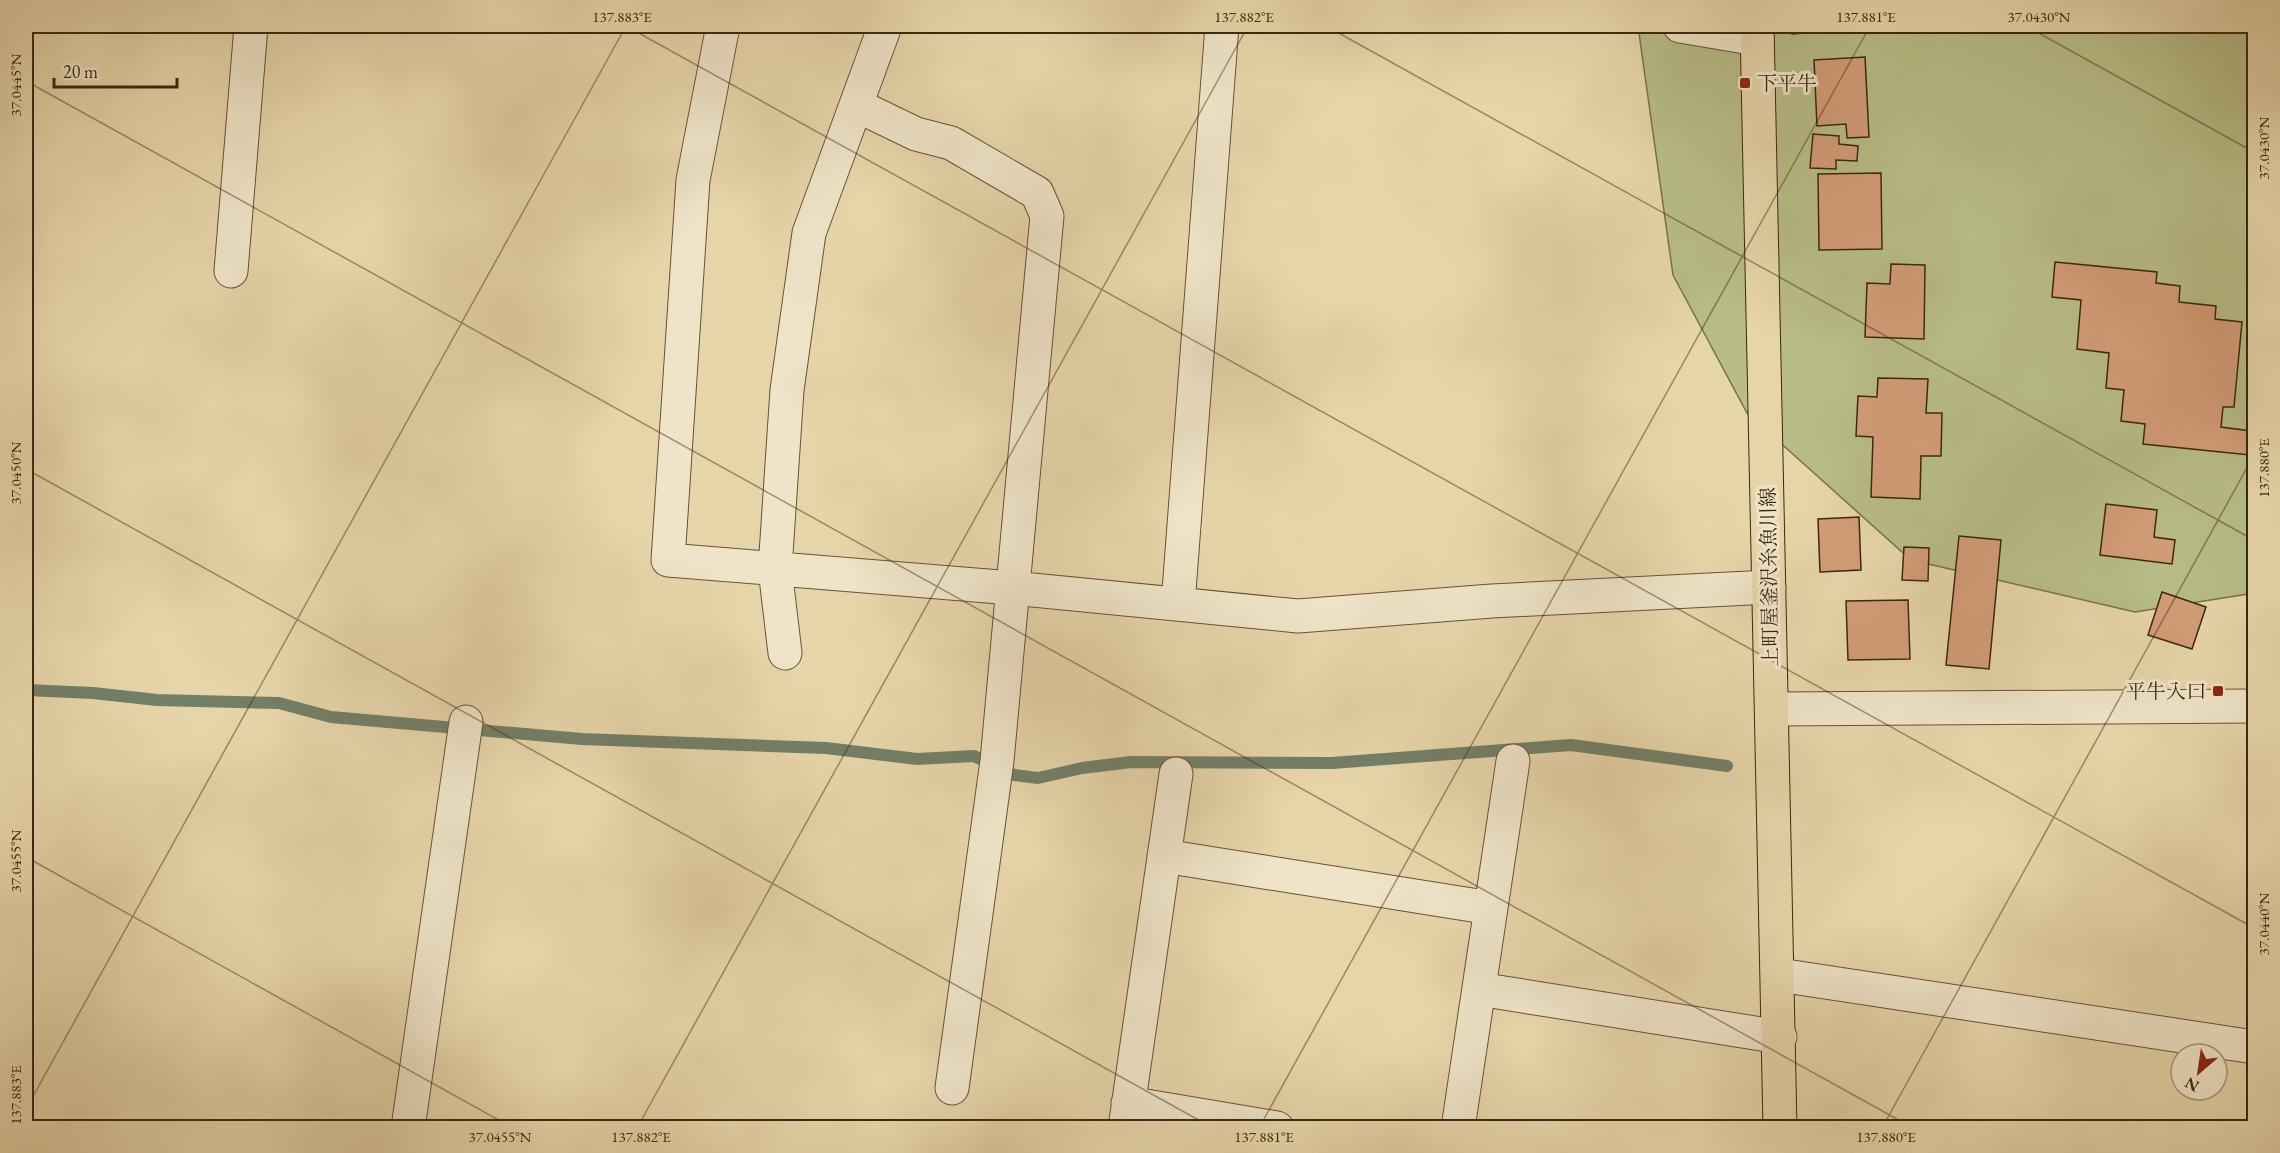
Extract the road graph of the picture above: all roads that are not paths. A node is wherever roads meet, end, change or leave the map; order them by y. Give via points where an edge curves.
1 (251, 26) edge
2 (723, 26) edge
3 (885, 26) edge
4 (1222, 26) edge
5 (1680, 26) edge
6 (1757, 32) edge
7 (856, 105) junction
8 (231, 271) dead end
9 (775, 569) junction
10 (1769, 587) junction
11 (1012, 588) junction
12 (1178, 604) junction
13 (785, 653) dead end
14 (2254, 706) edge
15 (1772, 709) junction
16 (466, 722) dead end
17 (1513, 761) dead end
18 (1176, 774) dead end
19 (1164, 856) junction
20 (1491, 908) junction
21 (1779, 975) junction
22 (1479, 989) junction
23 (1780, 1036) junction
24 (2254, 1047) edge
25 (952, 1088) dead end
26 (1126, 1115) edge
27 (408, 1128) edge
28 (1277, 1128) edge
29 (1458, 1128) edge
30 (1780, 1128) edge

1 - 8 street
2 - 9 street via 693,180 668,560
3 - 7 street
4 - 12 street
5 - 6 street
6 - 10 main road, 上町屋釜沢糸魚川線
7 - 9 street via 808,232 787,390
7 - 11 street via 916,134 960,148 1037,193 1047,216
9 - 11 street
9 - 13 street
10 - 12 street via 1492,601 1298,616
10 - 15 main road, 上町屋釜沢糸魚川線
11 - 12 street
11 - 25 street via 997,762
14 - 15 street
15 - 21 main road, 上町屋釜沢糸魚川線
16 - 27 street
17 - 20 street
18 - 19 street
19 - 20 street
19 - 26 street
20 - 22 street
21 - 23 main road, 上町屋釜沢糸魚川線
21 - 24 street
22 - 23 street
22 - 29 street
23 - 30 main road, 上町屋釜沢糸魚川線
26 - 28 street

